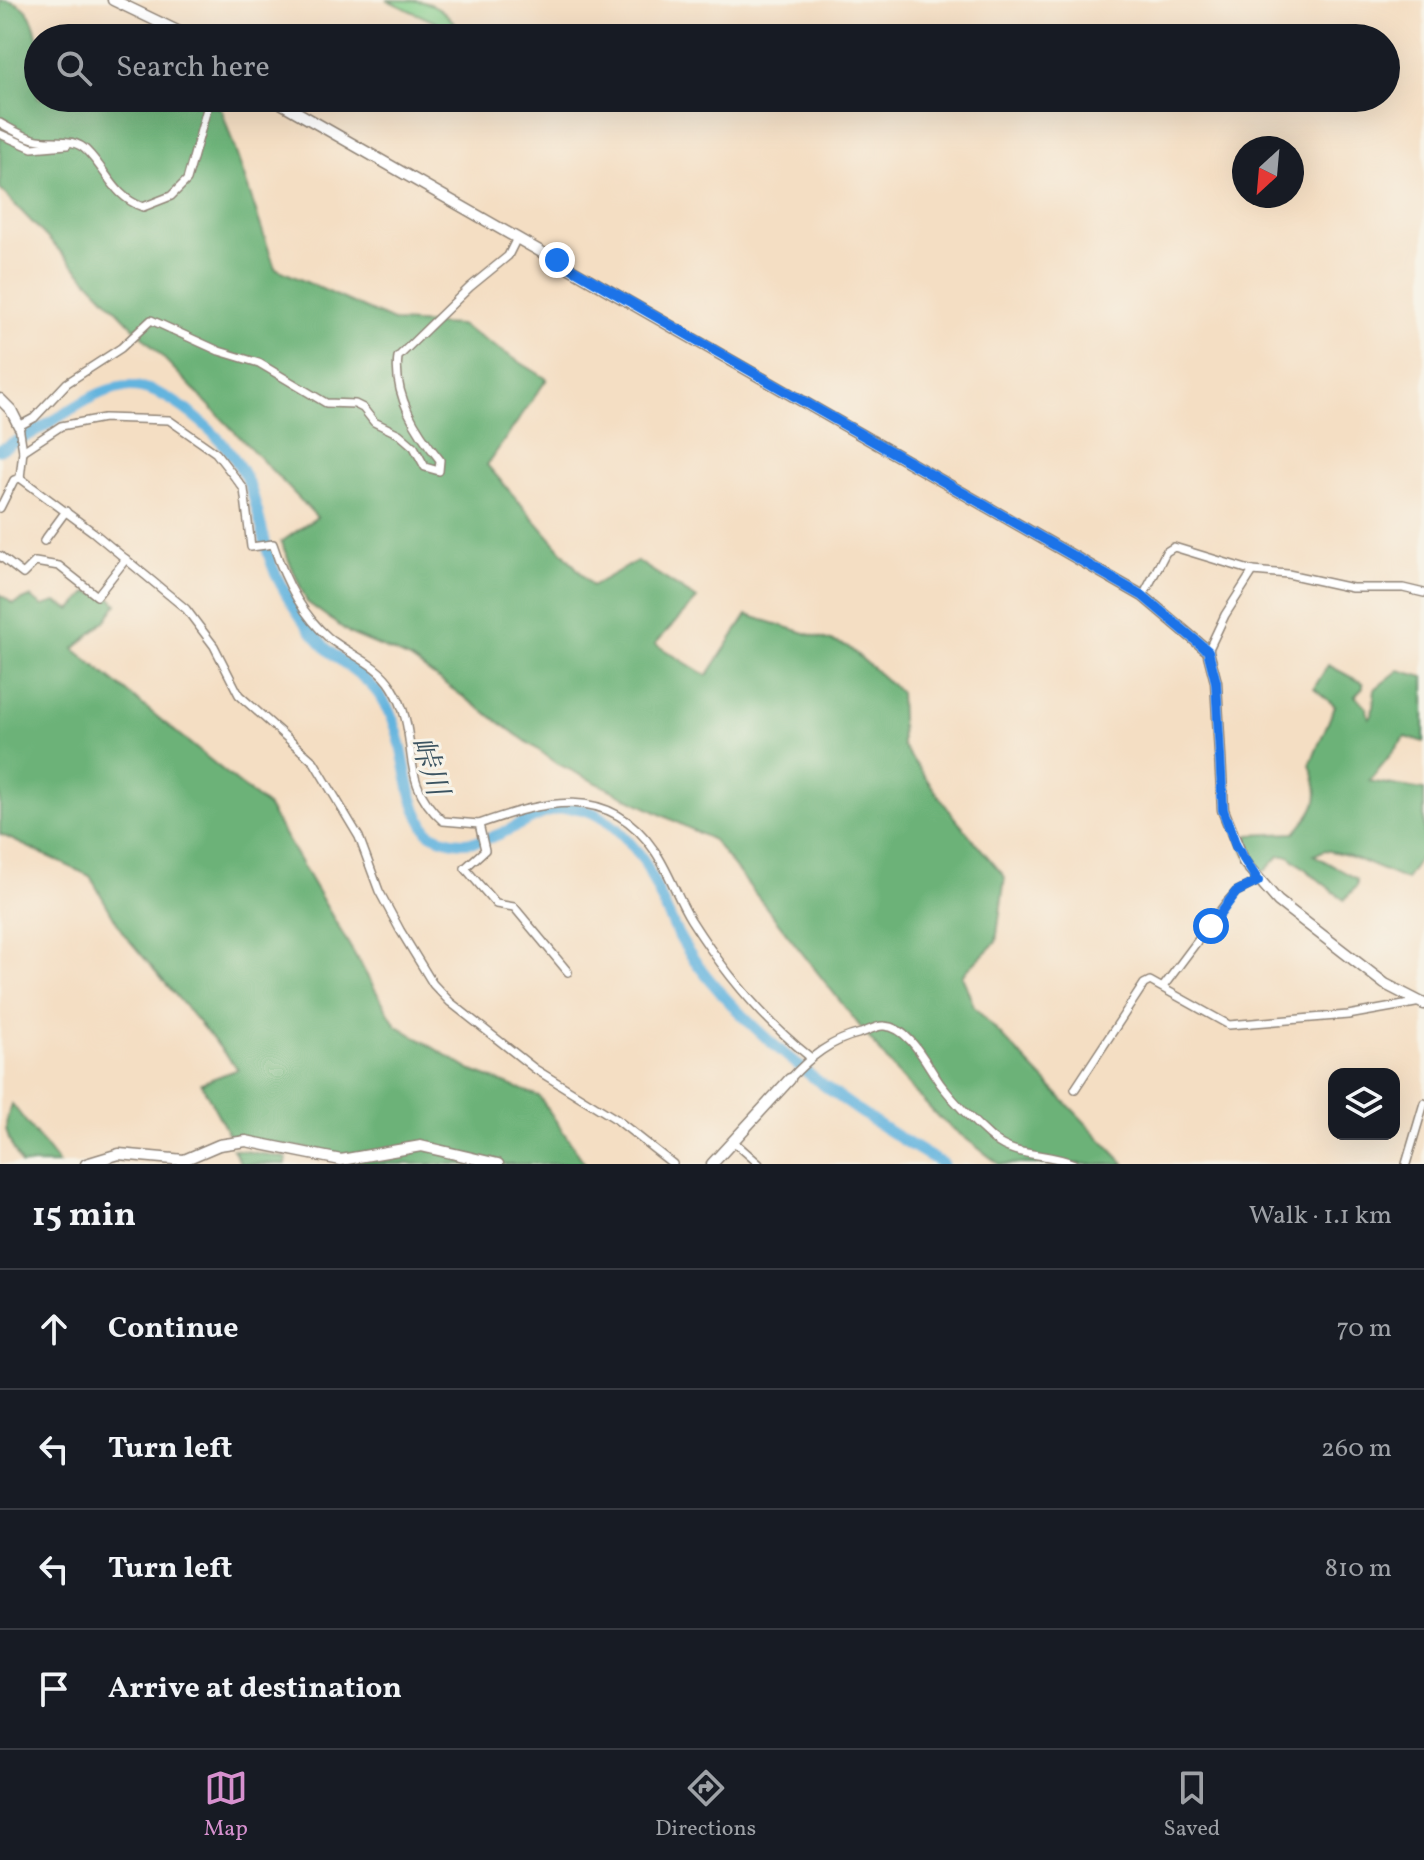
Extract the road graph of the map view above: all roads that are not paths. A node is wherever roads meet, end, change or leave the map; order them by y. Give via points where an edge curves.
1 (113, 0) edge
2 (163, 24) edge
3 (206, 112) edge
4 (296, 112) edge
5 (0, 123) edge
6 (0, 134) edge
7 (77, 143) junction
8 (517, 238) junction
9 (0, 399) edge
10 (20, 428) junction
11 (23, 451) junction
12 (20, 478) junction
13 (1, 505) edge
14 (66, 511) junction
15 (44, 541) dead end
16 (0, 556) edge
17 (126, 559) junction
18 (1253, 571) junction
19 (1424, 593) edge
20 (1143, 596) junction
21 (1208, 651) junction
22 (479, 824) junction
23 (1258, 881) junction
24 (568, 972) dead end
25 (1163, 987) junction
26 (1422, 1003) edge
27 (810, 1057) junction
28 (790, 1079) joint
29 (1075, 1089) dead end
30 (1424, 1103) edge
31 (733, 1141) junction
32 (86, 1164) edge
33 (498, 1164) edge
34 (673, 1164) edge
35 (712, 1164) edge
36 (759, 1164) edge
37 (1074, 1164) edge
38 (1406, 1164) edge

1 - 2 street
3 - 7 street via 187,180 171,196 143,207 115,190
4 - 8 street
5 - 7 street via 37,141
6 - 7 street via 32,148
8 - 10 street via 508,256 398,357 401,395 416,428 440,460 439,471 431,472 414,447 374,422 363,408 326,403 259,363 219,351 158,321 147,321 121,348 67,383
8 - 20 street
9 - 10 street
10 - 11 street
11 - 12 street
11 - 22 street via 61,426 104,418 169,420 216,453 244,489 251,547 273,544 301,606 329,638 377,669 390,684 409,729 418,793 443,821
12 - 13 street
12 - 14 street
14 - 15 street
14 - 17 street
16 - 17 street via 23,574 35,562 59,566 97,596
17 - 34 street via 199,623 239,695 314,762 359,837 379,891 433,984 489,1035 616,1119
18 - 19 street via 1352,588
18 - 20 street via 1174,547 1166,552
18 - 21 street
20 - 21 street
21 - 23 street via 1216,682 1223,810 1236,846
22 - 24 street via 485,850 465,868 496,904 514,907
22 - 27 street via 554,802 573,802 621,817 656,852 690,919 727,972 782,1035
23 - 25 street via 1226,903
23 - 26 street via 1385,984
25 - 26 street via 1229,1025
25 - 29 street via 1144,984
27 - 28 street
27 - 37 street via 853,1034 883,1026 897,1030 994,1140 1015,1151 1054,1155
28 - 31 street
30 - 38 street
31 - 35 street
31 - 36 street
32 - 33 street via 119,1154 184,1160 219,1145 246,1141 341,1160 421,1146

